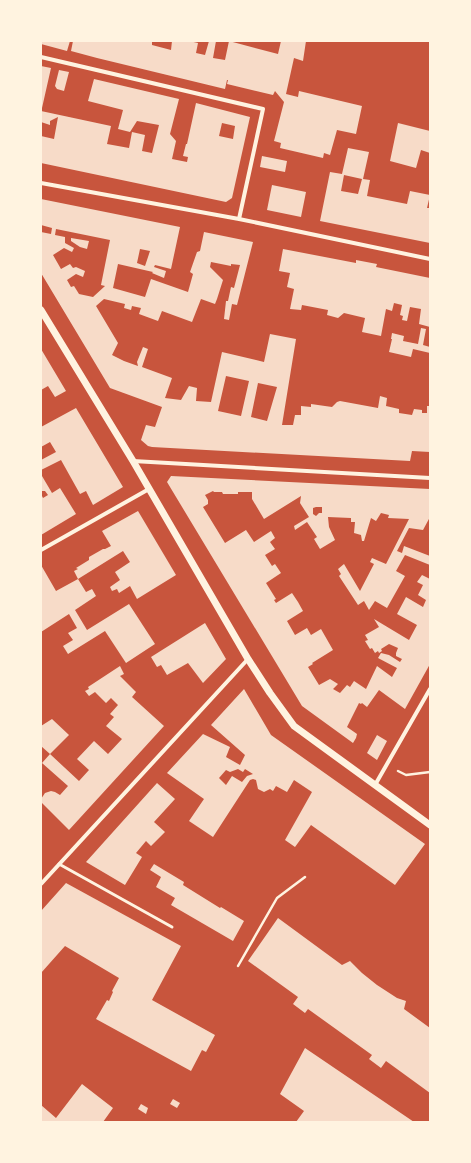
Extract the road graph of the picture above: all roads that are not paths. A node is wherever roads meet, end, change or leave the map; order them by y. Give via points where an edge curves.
1 (41, 57) edge
2 (41, 183) edge
3 (238, 219) junction
4 (430, 259) edge
5 (41, 310) edge
6 (133, 461) junction
7 (430, 478) edge
8 (149, 489) junction
9 (41, 550) edge
10 (248, 659) junction
11 (430, 689) edge
12 (375, 786) junction
13 (430, 825) edge
14 (59, 864) junction
15 (41, 884) edge
16 (172, 927) dead end

1 - 3 street via 263,109
2 - 3 street
3 - 4 street
5 - 6 street
6 - 7 street
6 - 8 street
8 - 9 street
8 - 10 street
10 - 12 street via 294,726
10 - 14 street
11 - 12 street
12 - 13 street
14 - 15 street
14 - 16 lane

